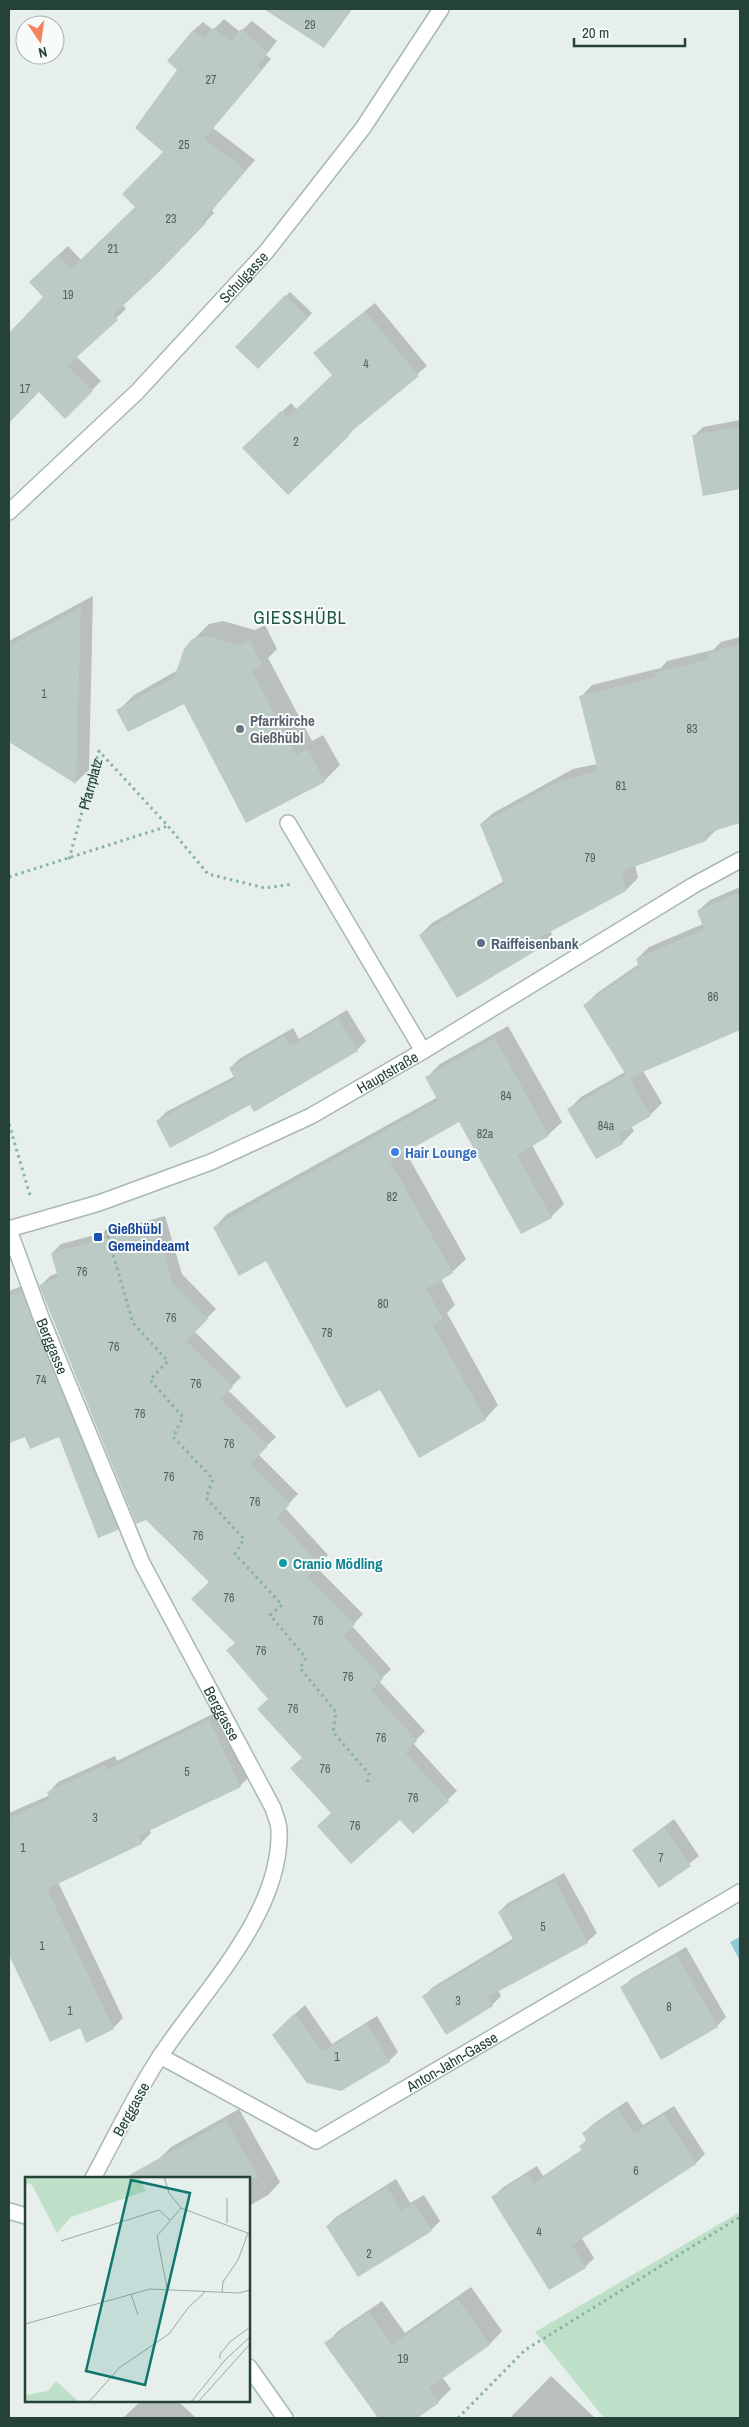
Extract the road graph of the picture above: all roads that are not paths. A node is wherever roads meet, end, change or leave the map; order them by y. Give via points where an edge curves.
1 (440, 9) edge
2 (9, 512) edge
3 (288, 823) dead end
4 (740, 860) edge
5 (423, 1051) junction
6 (9, 1229) edge
7 (740, 1892) edge
8 (160, 2056) junction
9 (94, 2177) edge
10 (9, 2211) edge
11 (25, 2216) edge
12 (250, 2368) edge
13 (285, 2418) edge

1 - 2 street, Schulgasse via 363,128 266,252 138,392
3 - 5 street
4 - 5 street, Hauptstraße
5 - 6 street, Hauptstraße via 311,1116 211,1162 99,1203
6 - 8 street, Berggasse via 42,1320 142,1563 273,1808 279,1828 278,1851 270,1884 245,1938
7 - 8 street, Anton-Jahn-Gasse via 316,2142
8 - 9 street, Berggasse
10 - 11 street
12 - 13 street

